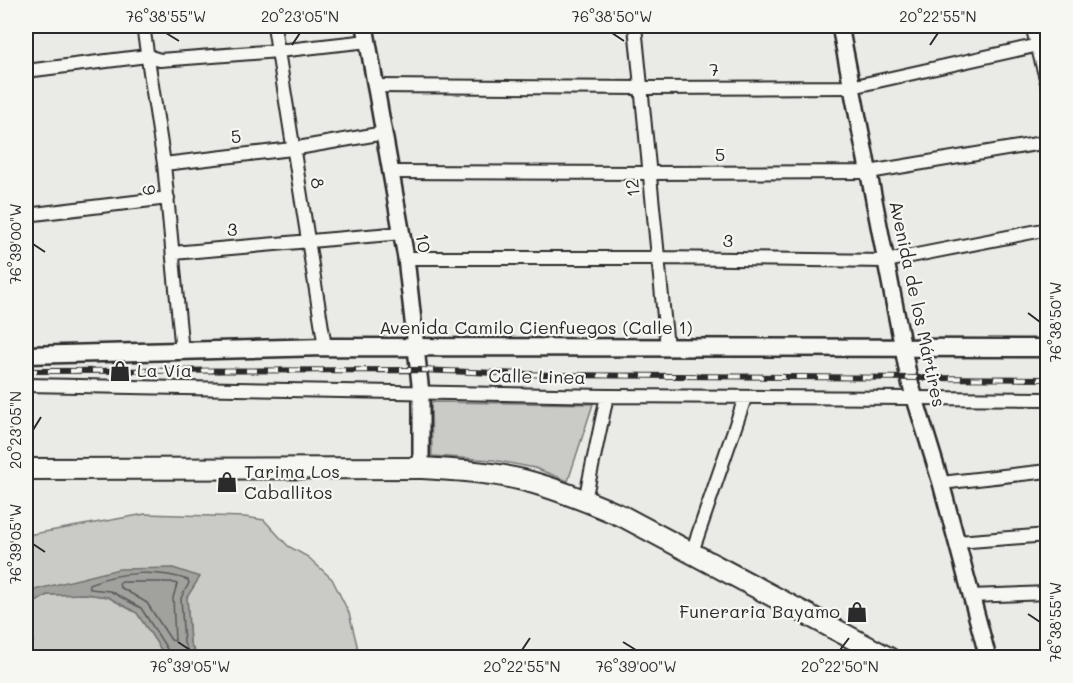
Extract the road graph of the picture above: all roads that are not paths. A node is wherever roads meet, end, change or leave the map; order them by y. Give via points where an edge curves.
1 (143, 26) edge
2 (274, 26) edge
3 (635, 26) edge
4 (840, 26) edge
5 (1032, 26) edge
6 (367, 33) edge
7 (1042, 44) edge
8 (278, 51) junction
9 (147, 56) junction
10 (26, 71) edge
11 (375, 86) junction
12 (1047, 86) edge
13 (851, 87) junction
14 (642, 88) junction
15 (384, 133) junction
16 (1047, 142) edge
17 (292, 149) junction
18 (164, 164) junction
19 (390, 172) junction
20 (869, 172) junction
21 (649, 174) junction
22 (168, 198) junction
23 (26, 215) edge
24 (1047, 229) edge
25 (402, 233) junction
26 (309, 242) junction
27 (173, 252) junction
28 (406, 258) junction
29 (659, 258) junction
30 (886, 261) junction
31 (325, 347) junction
32 (667, 347) junction
33 (417, 348) junction
34 (903, 348) junction
35 (1047, 348) edge
36 (182, 351) junction
37 (26, 355) edge
38 (26, 385) edge
39 (421, 393) junction
40 (607, 396) junction
41 (745, 398) junction
42 (914, 398) junction
43 (1047, 399) edge
44 (421, 468) junction
45 (26, 469) edge
46 (1047, 471) edge
47 (941, 483) junction
48 (585, 500) junction
49 (1047, 535) edge
50 (957, 542) junction
51 (692, 552) junction
52 (1047, 592) edge
53 (970, 596) junction
54 (889, 657) edge
55 (988, 657) edge

1 - 9 street, 6
2 - 8 street, 8
3 - 14 street, 12
4 - 13 street, Avenida de los Mártires
5 - 7 street
6 - 8 street
6 - 11 street, 10
7 - 12 street
7 - 13 street, 7
8 - 9 street via 160,60
8 - 17 street, 8
9 - 10 street
9 - 18 street, 6
11 - 14 street, 7
11 - 15 street, 10
13 - 14 street, 7
13 - 20 street, Avenida de los Mártires
14 - 21 street, 12
15 - 17 street, 5
15 - 19 street, 10
16 - 20 street, 5
17 - 18 street, 5
17 - 26 street, 8
18 - 22 street, 6
19 - 21 street, 5
19 - 25 street, 10
20 - 21 street, 5
20 - 30 street, Avenida de los Mártires
21 - 29 street, 12
22 - 23 street
22 - 27 street, 6
24 - 30 street, 3
25 - 26 street, 3
25 - 28 street, 10
26 - 27 street, 3
26 - 31 street, 8
27 - 36 street, 6
28 - 29 street, 3
28 - 33 street, 10
29 - 30 street, 3
29 - 32 street, 12
30 - 34 street, Avenida de los Mártires
31 - 33 main road, Avenida Camilo Cienfuegos (Calle 1)
31 - 36 main road, Avenida Camilo Cienfuegos (Calle 1)
32 - 33 main road, Avenida Camilo Cienfuegos (Calle 1)
32 - 34 main road, Avenida Camilo Cienfuegos (Calle 1)
33 - 39 street, 10
34 - 35 main road, Avenida Camilo Cienfuegos (Calle 1)
34 - 42 street, Avenida de los Mártires
36 - 37 main road, Avenida Camilo Cienfuegos (Calle 1)
38 - 39 street, Calle Linea
39 - 40 street, Calle Linea
39 - 44 street, 10
40 - 41 street, Calle Linea
40 - 48 street
41 - 42 street, Calle Linea
41 - 51 street
42 - 43 street, Calle Linea
42 - 47 street, Avenida de los Mártires
44 - 45 main road
44 - 48 main road via 474,471 524,480
46 - 47 street
47 - 50 street, Avenida de los Mártires
48 - 51 main road
49 - 50 street
50 - 53 street, Avenida de los Mártires
51 - 54 main road
52 - 53 street
53 - 55 street, Avenida de los Mártires

